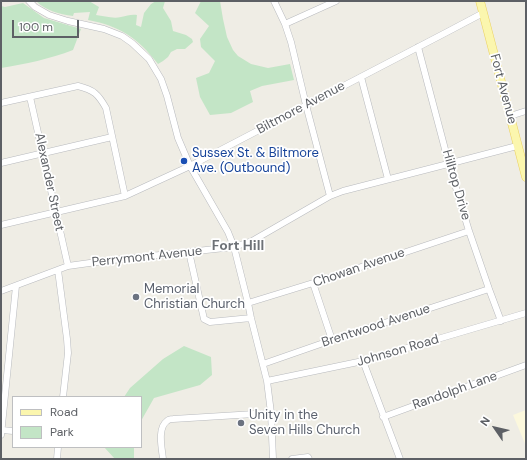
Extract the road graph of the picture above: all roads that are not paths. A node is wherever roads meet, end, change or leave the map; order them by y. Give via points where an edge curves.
1 (29, 1) edge
2 (274, 1) edge
3 (336, 1) edge
4 (480, 1) edge
5 (483, 13) junction
6 (285, 24) junction
7 (418, 47) junction
8 (361, 76) junction
9 (30, 97) junction
10 (1, 103) edge
11 (306, 105) junction
12 (526, 111) edge
13 (510, 116) junction
14 (112, 137) junction
15 (517, 146) junction
16 (43, 153) junction
17 (1, 163) edge
18 (449, 164) junction
19 (190, 166) junction
20 (526, 177) edge
21 (388, 179) junction
22 (125, 196) junction
23 (330, 196) junction
24 (56, 213) junction
25 (1, 225) edge
26 (469, 231) junction
27 (234, 247) junction
28 (189, 252) junction
29 (68, 266) junction
30 (58, 270) junction
31 (313, 283) junction
32 (16, 286) junction
33 (489, 289) junction
34 (1, 291) edge
35 (248, 303) junction
36 (526, 313) edge
37 (251, 318) junction
38 (501, 321) junction
39 (332, 340) junction
40 (363, 361) junction
41 (263, 364) junction
42 (526, 365) edge
43 (267, 381) junction
44 (63, 396) edge
45 (271, 413) junction
46 (384, 417) junction
47 (2, 430) edge
48 (12, 431) edge
49 (1, 435) edge
50 (58, 448) edge
51 (57, 459) edge
52 (163, 459) edge
53 (272, 459) edge
54 (292, 459) edge
55 (309, 459) edge
56 (400, 459) edge

1 - 19 street via 49,15 122,36 150,59 161,79 178,138
2 - 6 street
3 - 6 street
4 - 5 main road, Fort Avenue
5 - 7 street, Biltmore Avenue
5 - 13 main road, Fort Avenue
6 - 11 street
7 - 8 street, Biltmore Avenue
7 - 18 street, Hilltop Drive
8 - 11 street, Biltmore Avenue
8 - 21 street
9 - 10 street
9 - 14 street via 78,86 89,89 100,97 106,108
9 - 16 street, Alexander Street
11 - 19 street, Biltmore Avenue
11 - 23 street
12 - 13 street
13 - 15 main road, Fort Avenue
14 - 16 street
14 - 22 street
15 - 18 street, Perrymont Avenue
15 - 20 main road, Fort Avenue
16 - 17 street
16 - 24 street, Alexander Street
18 - 21 street, Perrymont Avenue
18 - 26 street, Hilltop Drive
19 - 22 street, Biltmore Avenue
19 - 27 street
21 - 23 street, Perrymont Avenue
22 - 24 street, Biltmore Avenue
23 - 27 street, Perrymont Avenue via 252,241
24 - 25 street, Biltmore Avenue
24 - 29 street, Alexander Street
26 - 31 street, Chowan Avenue
26 - 33 street, Hilltop Drive
27 - 28 street, Perrymont Avenue
27 - 35 street
28 - 29 street, Perrymont Avenue
28 - 37 street via 204,319 210,322
29 - 30 street, Perrymont Avenue
30 - 32 street, Perrymont Avenue
30 - 44 street via 68,353
31 - 35 street, Chowan Avenue
31 - 39 street
32 - 34 street, Perrymont Avenue
32 - 47 street
33 - 38 street, Hilltop Drive
33 - 39 street, Brentwood Avenue
35 - 37 street
36 - 38 street, Johnson Road
37 - 41 street
38 - 40 street, Johnson Road
39 - 41 street, Brentwood Avenue
40 - 43 street, Johnson Road
40 - 46 street
41 - 43 street
42 - 46 street, Randolph Lane
43 - 45 street
45 - 52 street via 167,421 161,431
45 - 53 street
46 - 56 street
47 - 48 street
47 - 49 street
50 - 51 street
54 - 55 street

